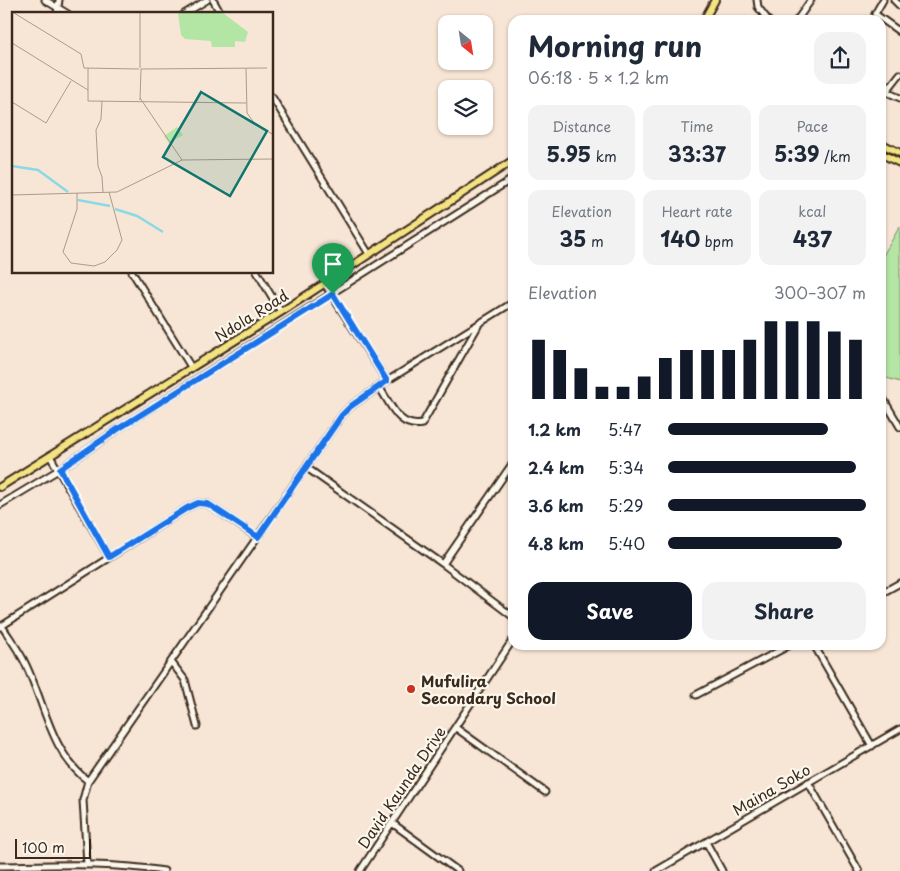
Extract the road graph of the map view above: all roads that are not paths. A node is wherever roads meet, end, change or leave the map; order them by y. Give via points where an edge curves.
1 (45, 0) edge
2 (59, 0) edge
3 (207, 0) edge
4 (213, 0) edge
5 (715, 0) edge
6 (758, 0) edge
7 (811, 0) edge
8 (882, 0) edge
9 (894, 0) edge
10 (900, 6) edge
11 (57, 11) edge
12 (187, 12) edge
13 (220, 12) edge
14 (707, 15) edge
15 (764, 15) edge
16 (800, 15) edge
17 (876, 15) edge
18 (886, 22) edge
19 (900, 32) edge
20 (900, 74) edge
21 (886, 92) joint
22 (900, 98) edge
23 (274, 100) edge
24 (886, 146) edge
25 (900, 153) edge
26 (886, 156) edge
27 (900, 163) edge
28 (508, 164) edge
29 (508, 182) edge
30 (369, 254) junction
31 (133, 274) edge
32 (258, 274) edge
33 (324, 283) junction
34 (333, 294) junction
35 (508, 306) edge
36 (281, 312) junction
37 (478, 325) junction
38 (191, 367) junction
39 (387, 381) junction
40 (379, 387) junction
41 (886, 402) edge
42 (898, 420) edge
43 (900, 427) edge
44 (50, 456) junction
45 (307, 468) junction
46 (60, 469) junction
47 (508, 470) edge
48 (0, 487) edge
49 (0, 505) edge
50 (258, 537) junction
51 (109, 557) junction
52 (443, 564) junction
53 (900, 583) edge
54 (886, 591) edge
55 (508, 613) edge
56 (1, 627) edge
57 (508, 647) edge
58 (781, 650) edge
59 (817, 650) edge
60 (172, 663) junction
61 (696, 695) dead end
62 (197, 726) dead end
63 (456, 728) junction
64 (900, 729) edge
65 (872, 746) junction
66 (88, 781) junction
67 (808, 782) junction
68 (545, 792) dead end
69 (392, 823) junction
70 (706, 842) junction
71 (87, 864) junction
72 (0, 866) edge
73 (56, 868) edge
74 (164, 871) edge
75 (360, 871) edge
76 (458, 871) edge
77 (656, 871) edge
78 (722, 871) edge
79 (860, 871) edge

1 - 11 street
2 - 11 street
3 - 12 street
4 - 13 street
5 - 14 main road
6 - 15 street via 758,7
7 - 16 street
8 - 17 street
9 - 10 street
18 - 19 street
20 - 21 street
21 - 22 street
23 - 30 street
24 - 25 main road
26 - 27 main road
28 - 30 main road, Ndola Road
29 - 34 street
30 - 33 main road, Ndola Road
31 - 38 street
32 - 36 street
33 - 34 street
33 - 36 main road, Ndola Road
34 - 39 street
34 - 46 street
35 - 37 street
36 - 38 main road, Ndola Road
37 - 39 street
37 - 40 street via 422,424 415,425 399,418
38 - 44 main road, Ndola Road
39 - 40 street
40 - 45 street via 342,415
41 - 42 street
42 - 43 street
44 - 46 street
44 - 48 main road, Ndola Road
45 - 50 street
45 - 52 street
46 - 49 street
46 - 51 street
47 - 52 street
50 - 51 street via 208,504 198,503
50 - 60 street
51 - 56 street
52 - 55 street
53 - 54 street
56 - 66 street via 23,660 64,756 70,766
57 - 63 street, David Kaunda Drive
58 - 61 street
59 - 65 street
60 - 62 street via 185,680
60 - 66 street
63 - 68 street
63 - 69 street, David Kaunda Drive
64 - 65 street, Maina Soko
65 - 67 street, Maina Soko
66 - 71 street via 83,800
67 - 70 street, Maina Soko
67 - 79 street
69 - 75 street, David Kaunda Drive
69 - 76 street
70 - 77 street, Maina Soko
70 - 78 street
71 - 73 street
71 - 74 street via 130,865
72 - 73 street

